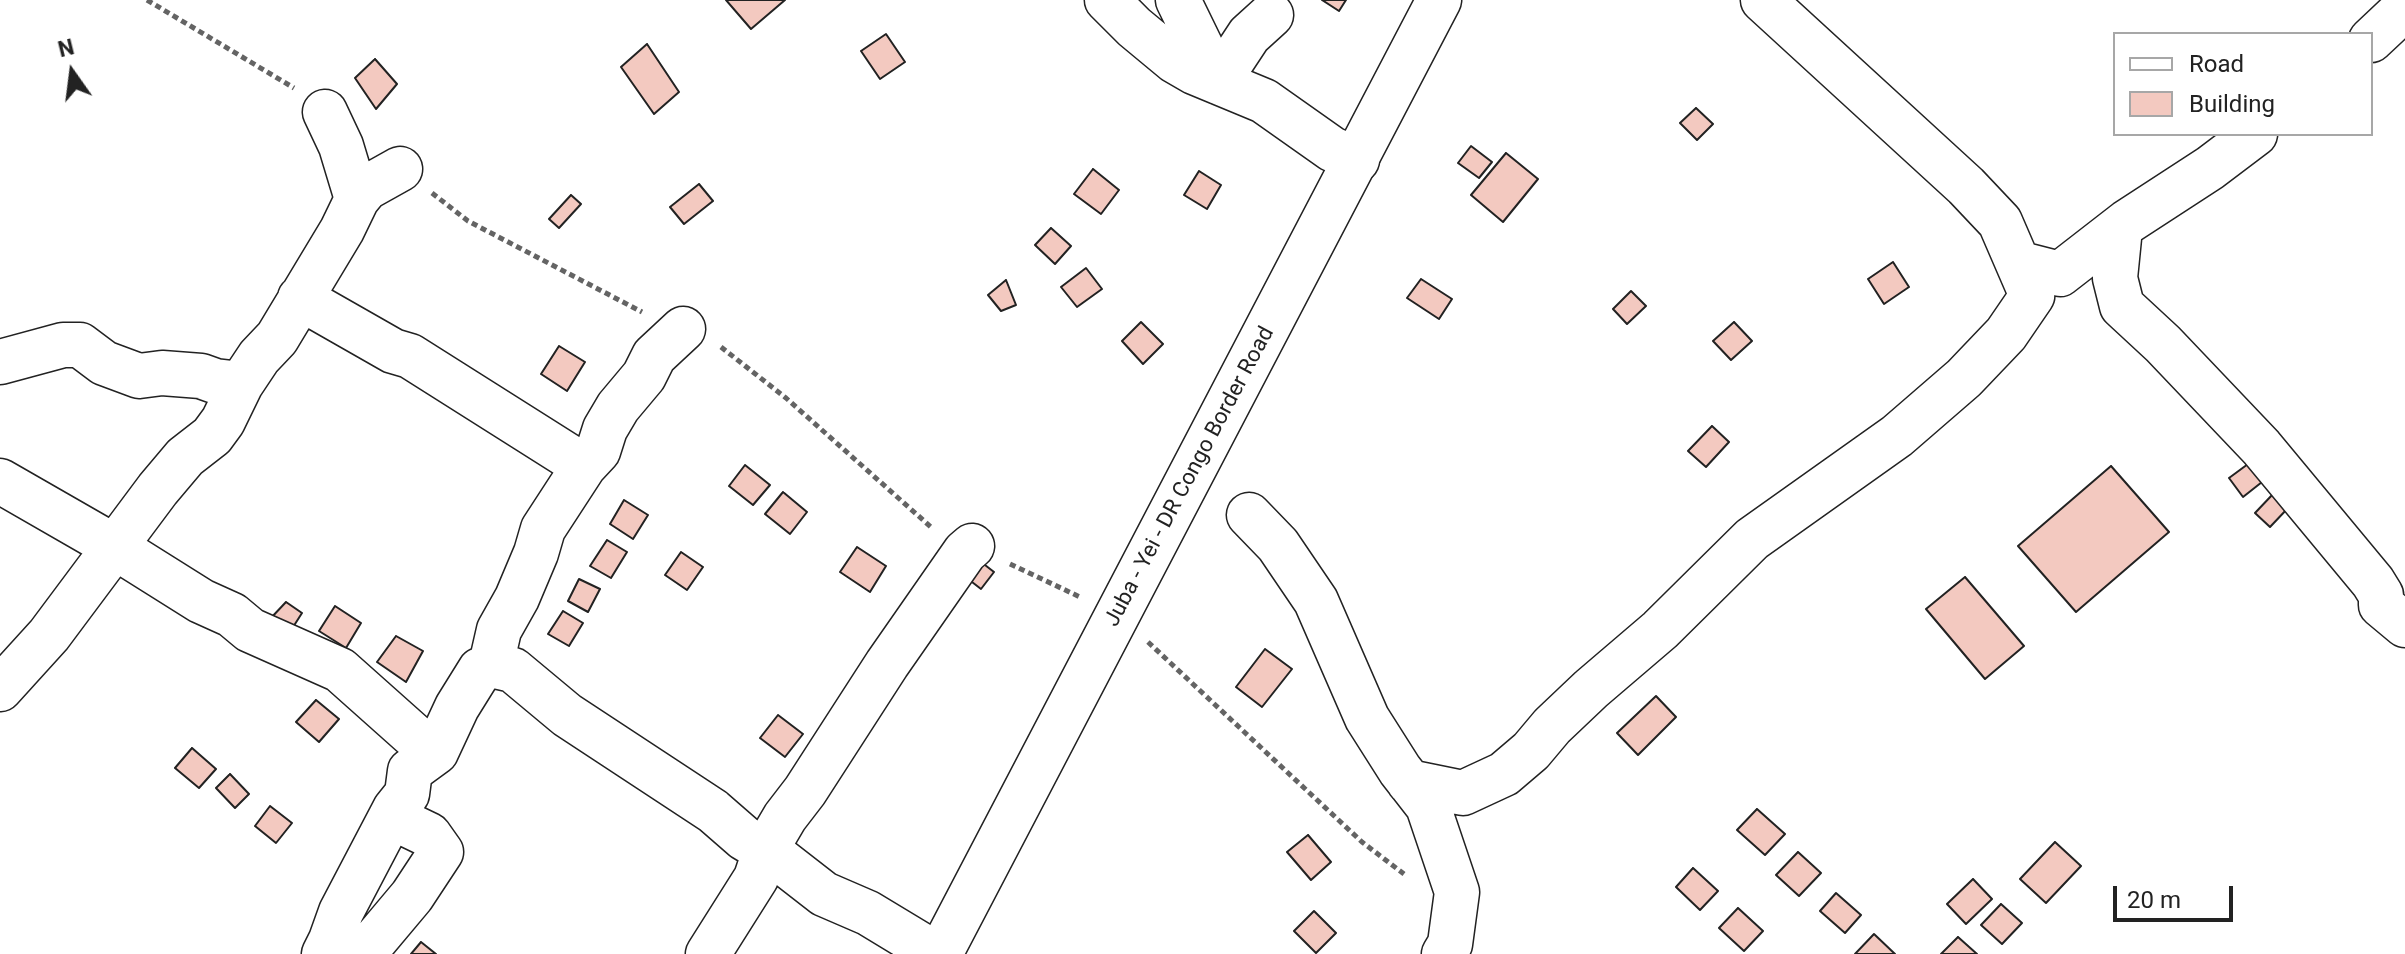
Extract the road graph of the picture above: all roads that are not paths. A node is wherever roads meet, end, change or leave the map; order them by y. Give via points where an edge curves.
1 (1107, 0) edge
2 (1178, 0) edge
3 (1439, 0) edge
4 (1763, 0) edge
5 (2405, 8) edge
6 (1271, 15) dead end
7 (2373, 38) edge
8 (1218, 82) junction
9 (325, 112) road end
10 (2252, 136) edge
11 (1357, 160) junction
12 (400, 169) road end
13 (357, 199) junction
14 (2120, 228) junction
15 (2021, 264) junction
16 (300, 298) junction
17 (683, 329) road end
18 (0, 362) edge
19 (241, 384) junction
20 (584, 466) junction
21 (0, 481) edge
22 (1249, 515) dead end
23 (972, 546) road end
24 (115, 547) junction
25 (2405, 625) edge
26 (491, 665) junction
27 (0, 689) edge
28 (436, 752) junction
29 (1409, 782) junction
30 (1482, 784) junction
31 (395, 809) junction
32 (1435, 831) junction
33 (765, 851) junction
34 (1450, 935) edge
35 (328, 947) edge
36 (708, 954) edge
37 (930, 954) edge
38 (940, 954) edge

1 - 8 street via 1175,61
2 - 8 street
3 - 11 street, Juba - Yei - DR Congo Border Road
4 - 15 street via 1975,195 2000,222
5 - 7 street
6 - 8 street via 1249,35
8 - 11 street via 1264,101 1332,149
9 - 13 street
10 - 14 street
11 - 38 street, Juba - Yei - DR Congo Border Road
12 - 13 street
13 - 16 street
14 - 15 street via 2060,274
14 - 25 street via 2115,278 2122,306 2261,447 2373,582 2381,605
15 - 30 street via 2032,296 2006,334 1964,378 1897,436 1752,539 1719,597 1660,630 1591,689 1531,751
16 - 19 street
16 - 20 street via 410,356
17 - 20 street via 654,356
18 - 19 street via 80,345 104,363 139,376 201,376
19 - 24 street via 217,428 185,457
20 - 26 street via 543,529 499,630
21 - 24 street
22 - 29 street via 1278,545 1316,601 1367,718
23 - 33 street via 878,676
24 - 27 street via 49,635
24 - 28 street via 250,630 340,670
26 - 28 street via 480,670
26 - 33 street via 513,670 567,715
28 - 31 street via 410,771 407,794
29 - 30 street via 1463,793
29 - 32 street via 1428,806
30 - 32 street via 1480,794 1460,816
31 - 35 street
31 - 35 street via 402,822 429,835 441,852 365,952
32 - 34 street via 1457,892
33 - 36 street via 756,878
33 - 37 street via 824,894 868,913

